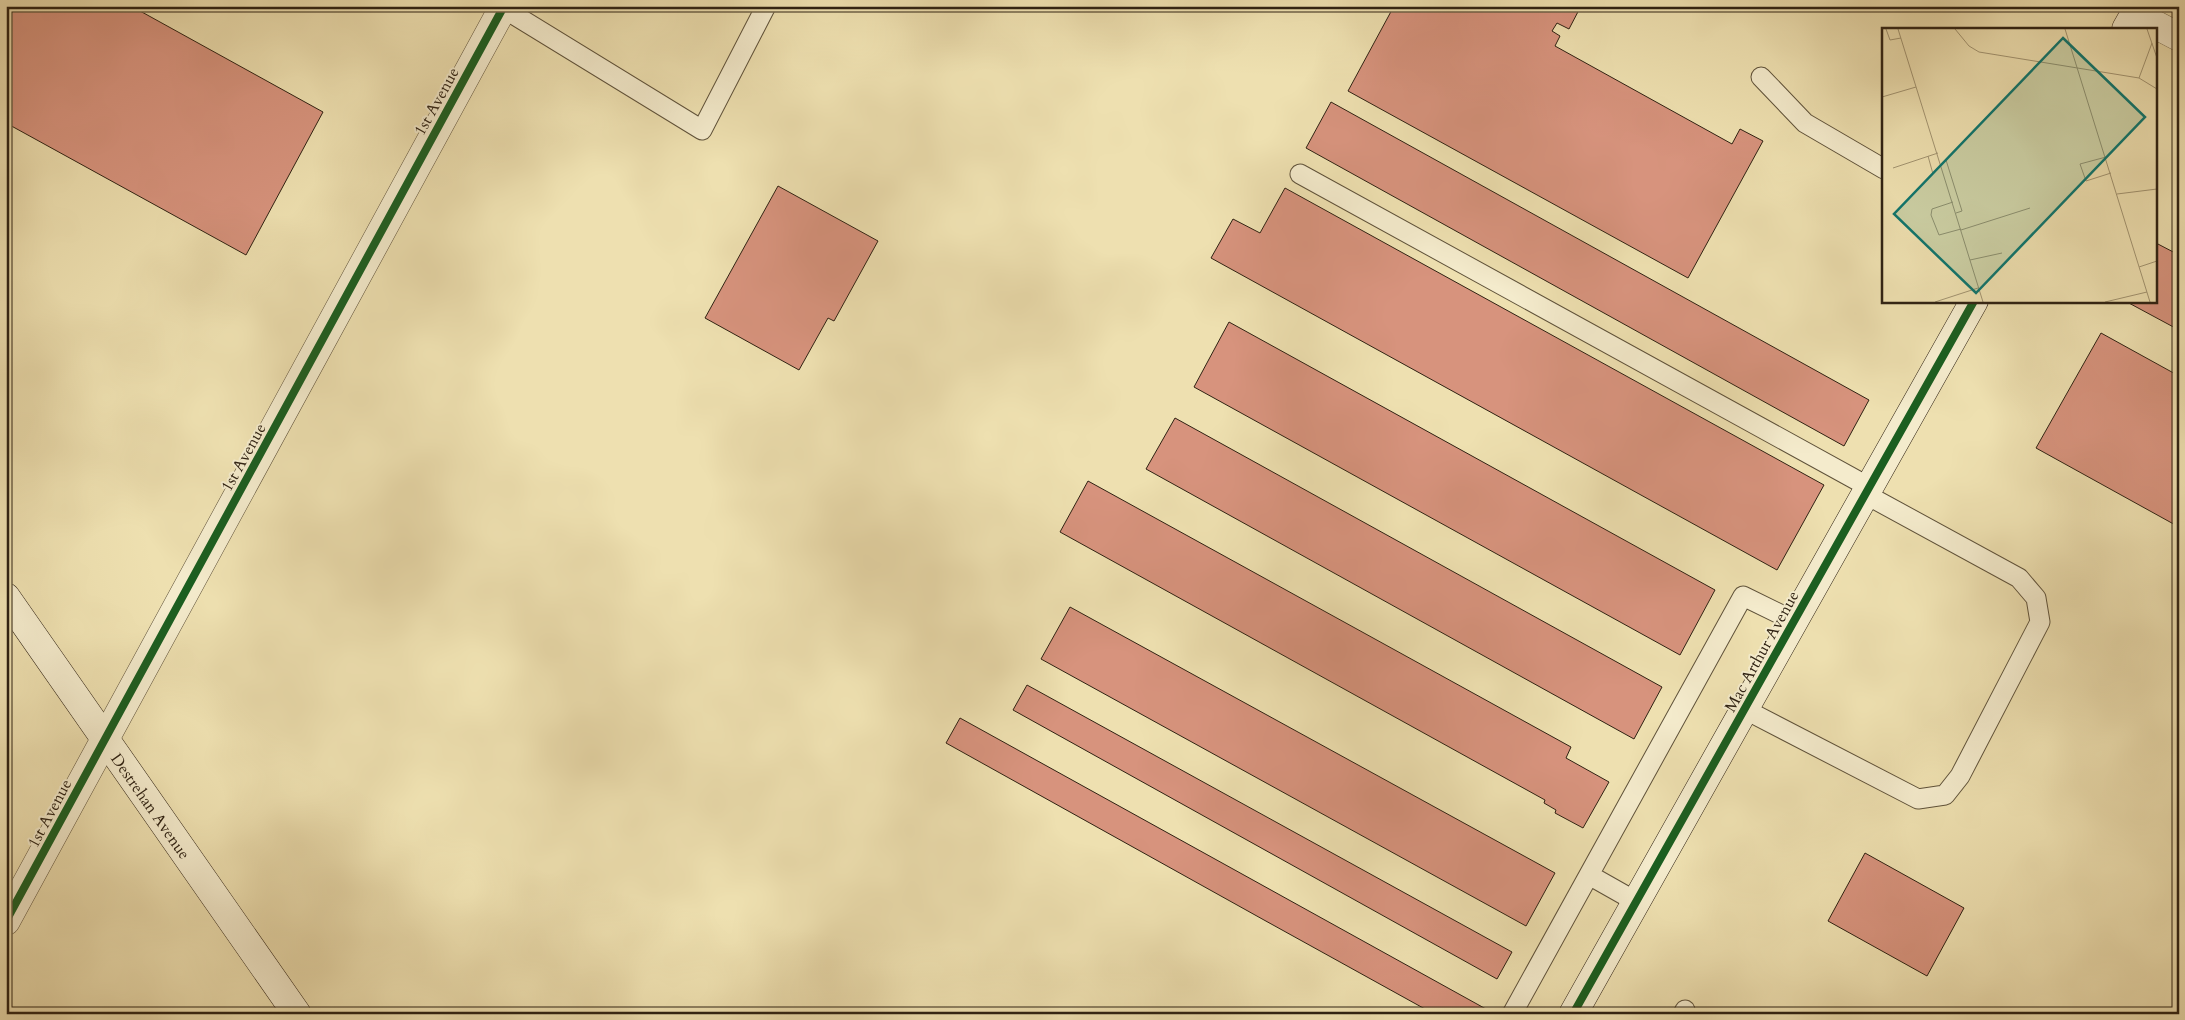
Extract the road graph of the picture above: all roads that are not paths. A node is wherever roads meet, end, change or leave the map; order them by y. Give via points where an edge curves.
1 (766, 6) edge
2 (503, 7) edge
3 (2133, 16) edge
4 (2179, 37) edge
5 (1761, 78) dead end
6 (1882, 169) edge
7 (1300, 174) dead end
8 (1973, 302) edge
9 (1867, 491) junction
10 (6, 597) edge
11 (1794, 621) junction
12 (1744, 709) junction
13 (104, 740) junction
14 (1590, 875) junction
15 (1636, 901) junction
16 (6, 921) edge
17 (296, 1014) edge
18 (1512, 1014) edge
19 (1573, 1014) edge

1 - 2 lane via 702,130
2 - 13 street, 1st Avenue
3 - 4 street
5 - 6 lane via 1805,123
7 - 9 lane
8 - 9 street, Mac Arthur Avenue
9 - 11 street, Mac Arthur Avenue
9 - 12 lane via 2019,578 2036,598 2040,622 1960,776 1944,795 1918,799
10 - 13 street, Destrehan Avenue
11 - 12 street, Mac Arthur Avenue
11 - 14 lane via 1743,596
12 - 15 street, Mac Arthur Avenue
13 - 16 street, 1st Avenue
13 - 17 street, Destrehan Avenue
14 - 15 lane
14 - 18 lane
15 - 19 street, Mac Arthur Avenue

